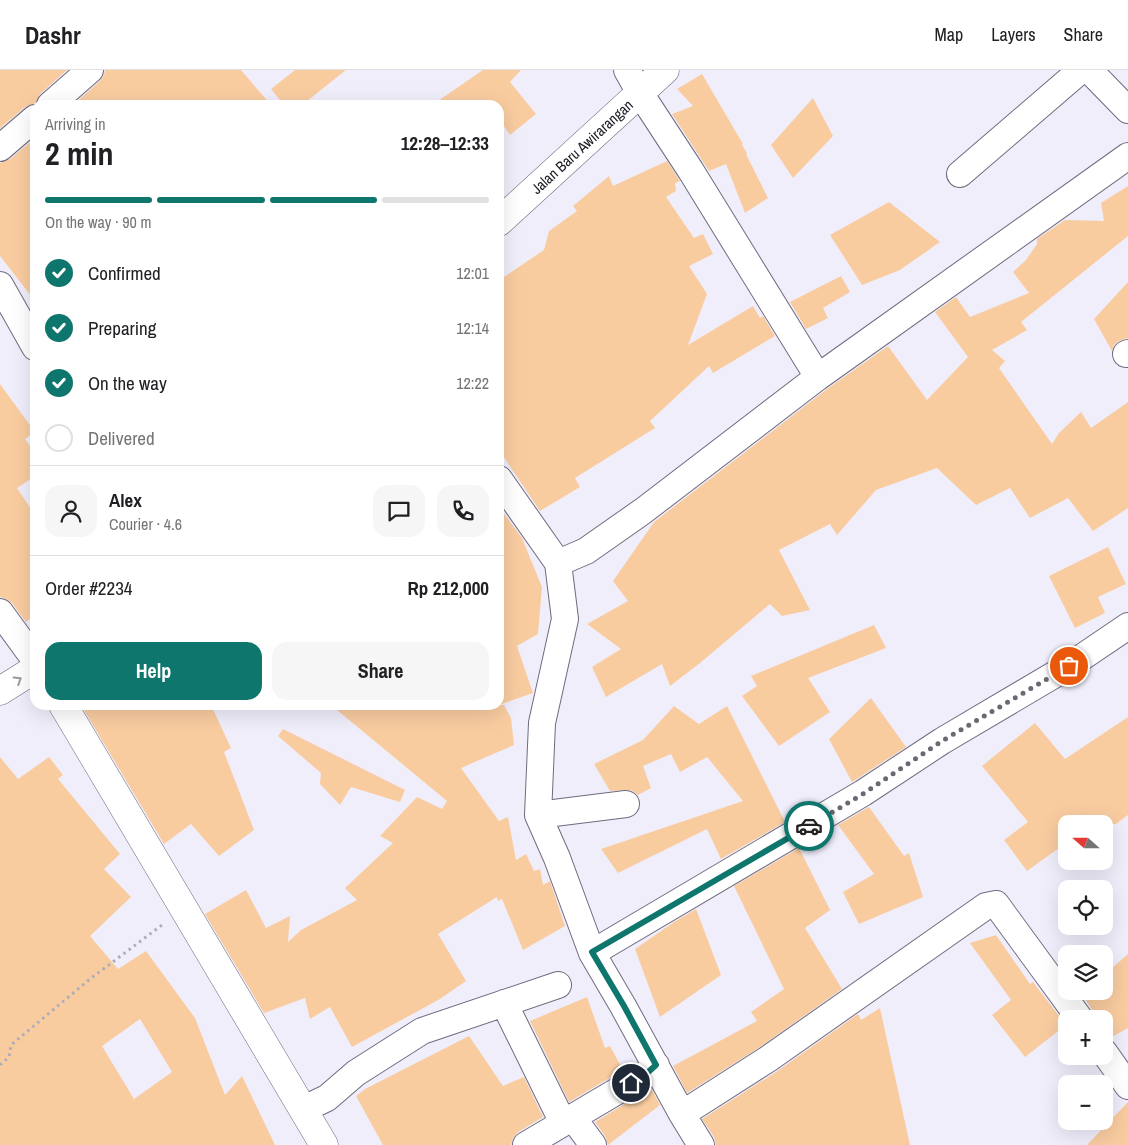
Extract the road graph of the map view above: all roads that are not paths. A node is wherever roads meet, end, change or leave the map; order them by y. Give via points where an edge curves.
1 (90, 70) edge
2 (665, 70) edge
3 (1080, 70) edge
4 (1089, 70) edge
5 (633, 82) edge
6 (56, 100) edge
7 (1128, 110) edge
8 (30, 122) edge
9 (0, 148) edge
10 (1128, 156) edge
11 (960, 174) dead end
12 (504, 217) edge
13 (0, 285) edge
14 (30, 337) edge
15 (818, 377) junction
16 (504, 486) edge
17 (558, 563) junction
18 (0, 612) edge
19 (1128, 626) edge
20 (30, 653) edge
21 (30, 672) edge
22 (0, 691) edge
23 (66, 710) edge
24 (626, 804) dead end
25 (538, 815) junction
26 (592, 952) junction
27 (558, 985) dead end
28 (504, 1003) junction
29 (1073, 1010) edge
30 (656, 1065) junction
31 (1113, 1065) edge
32 (1128, 1086) edge
33 (315, 1103) junction
34 (682, 1114) junction
35 (568, 1120) junction
36 (324, 1145) edge
37 (526, 1145) edge
38 (593, 1145) edge
39 (701, 1145) edge

1 - 6 street
2 - 5 street, Jalan Baru Awirarangan
3 - 11 street
4 - 7 street
5 - 12 street, Jalan Baru Awirarangan
5 - 15 street
8 - 9 street
10 - 15 street
13 - 14 street
15 - 17 street via 643,511 586,551
16 - 17 street
17 - 25 street via 565,619 542,723
18 - 20 street
19 - 26 street via 863,794
22 -> 21 street
23 - 33 street via 184,908
24 - 25 street
25 - 26 street
26 - 30 street
27 - 28 street
28 - 33 street via 422,1031
28 - 35 street
29 - 34 street via 996,904 986,906 768,1059
30 - 34 street
30 - 35 street
31 - 32 street
33 - 36 street
34 - 39 street
35 - 37 street
35 - 38 street

